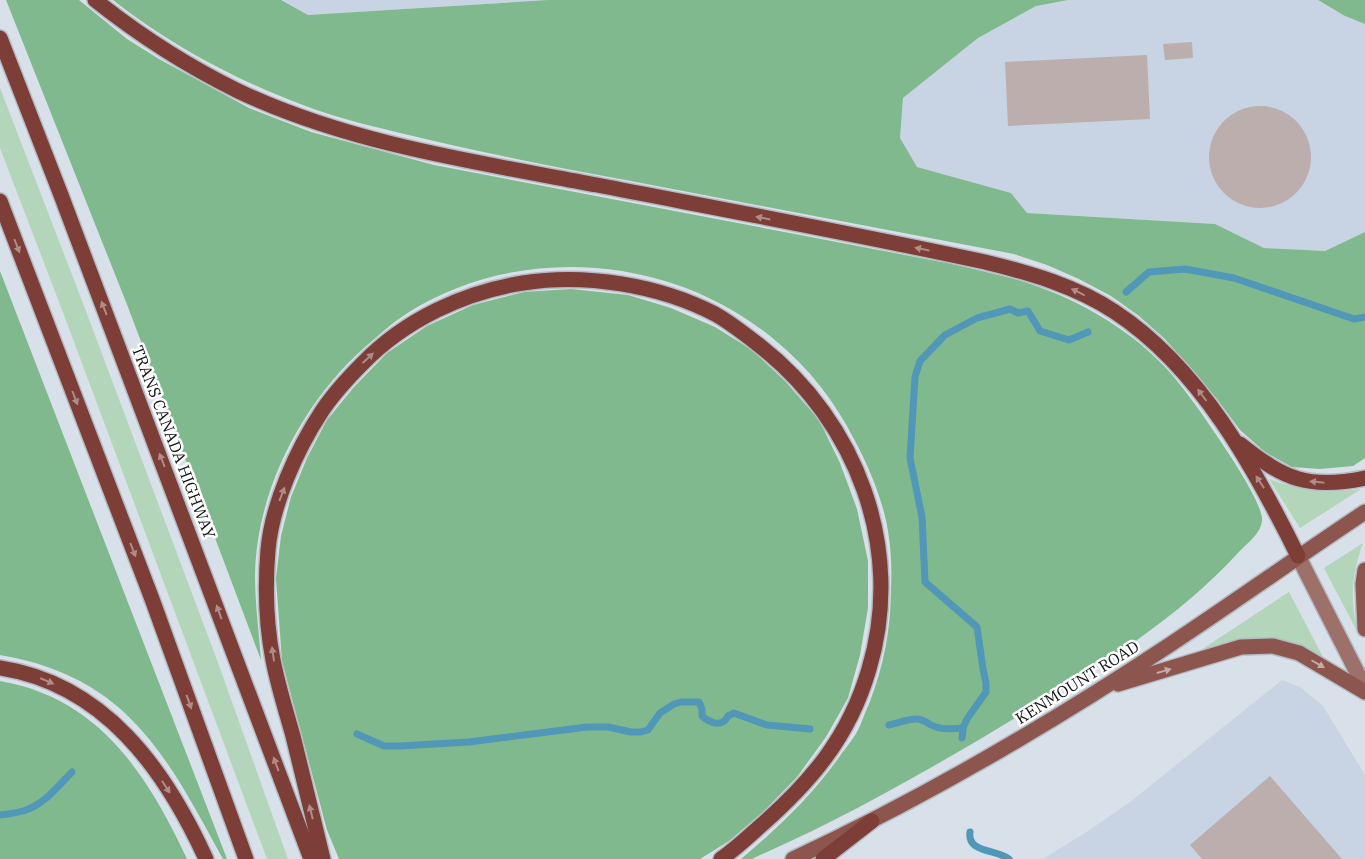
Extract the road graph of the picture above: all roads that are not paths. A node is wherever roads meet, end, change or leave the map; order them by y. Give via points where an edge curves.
1 (95, 0) edge
2 (0, 38) edge
3 (0, 201) edge
4 (1229, 435) junction
5 (1365, 478) edge
6 (1365, 512) edge
7 (1298, 556) junction
8 (1365, 570) edge
9 (1365, 629) edge
10 (0, 668) edge
11 (1100, 689) junction
12 (1365, 690) edge
13 (872, 821) junction
14 (206, 859) edge
15 (246, 859) edge
16 (311, 859) edge
17 (323, 859) edge
18 (721, 859) edge
19 (793, 859) edge
20 (823, 859) edge

4 -> 1 highway via 1189,378 1167,354 1114,311 1060,283 976,260 443,155 335,127 219,81 145,37
16 -> 2 highway, TRANS CANADA HIGHWAY
3 -> 15 highway via 152,599
5 -> 4 highway via 1336,483 1286,475
7 -> 4 highway via 1265,490
6 - 7 main road, KENMOUNT ROAD
7 - 11 main road, KENMOUNT ROAD
7 - 12 main road
8 - 9 main road
10 -> 14 highway via 62,687 94,706 118,726 168,790
11 -> 12 main road via 1241,647 1258,645 1299,654
11 - 13 main road, KENMOUNT ROAD via 938,786
13 - 19 main road, KENMOUNT ROAD
13 - 20 highway
17 -> 18 highway via 273,659 268,620 268,546 289,473 318,418 342,384 400,332 435,311 470,296 546,279 620,283 653,291 722,319 745,334 777,359 807,389 829,420 864,488 876,526 881,561 878,626 869,668 855,706 823,762 796,794

